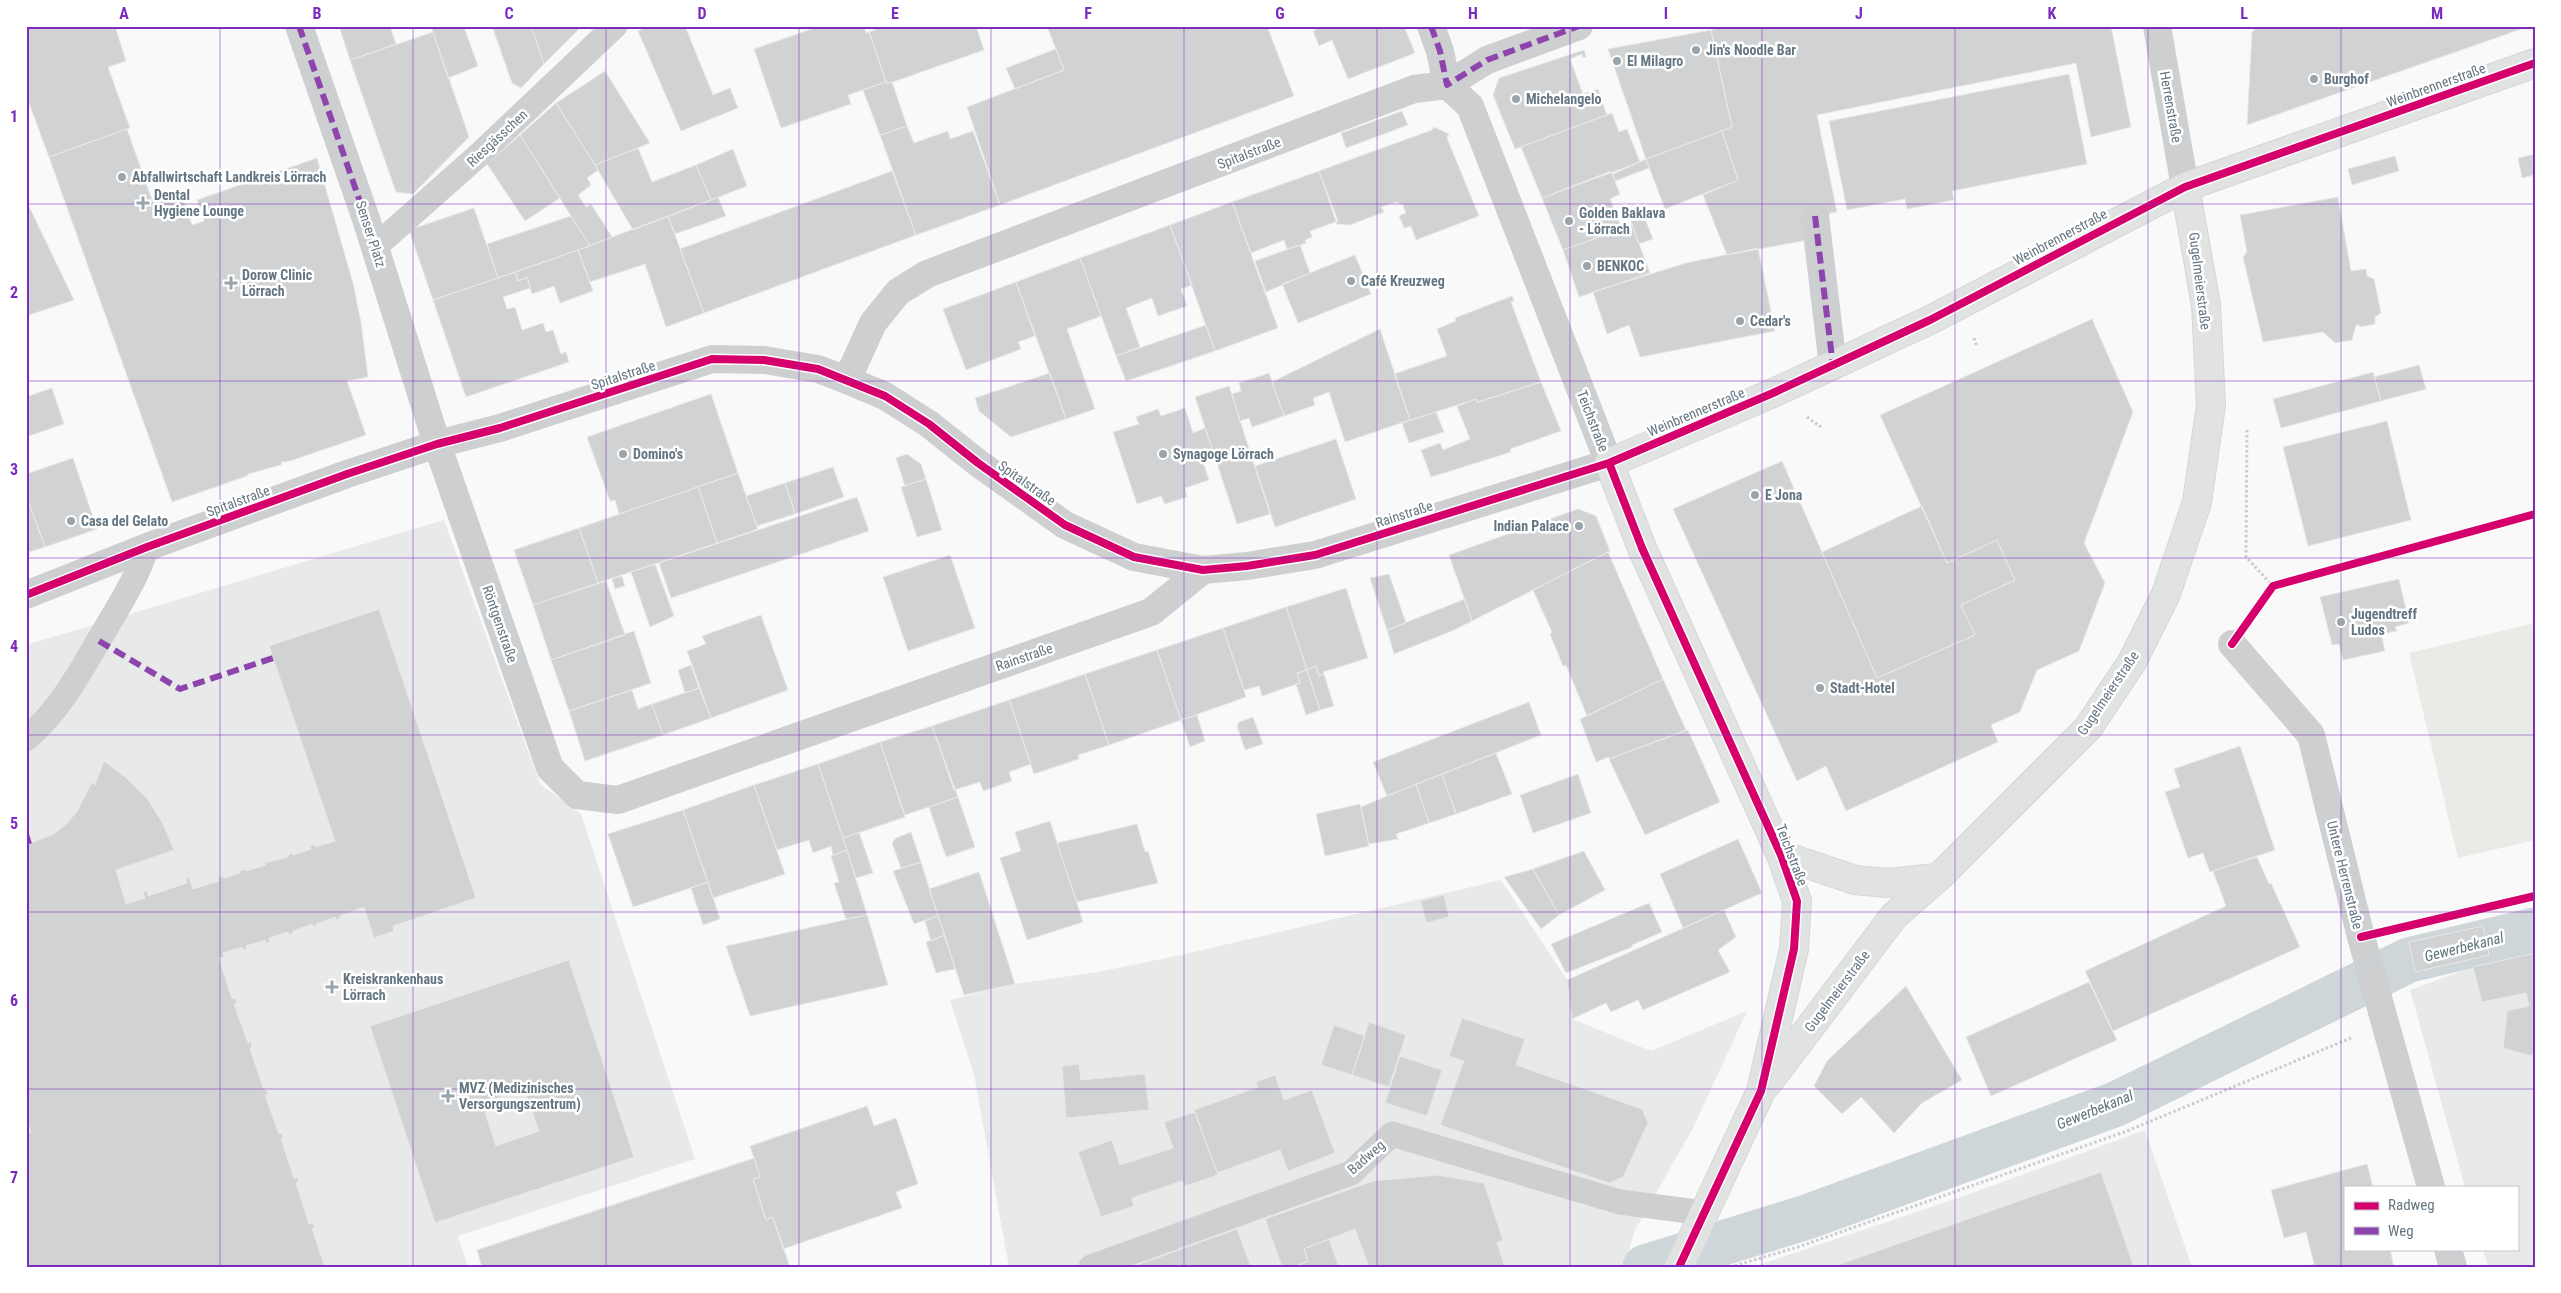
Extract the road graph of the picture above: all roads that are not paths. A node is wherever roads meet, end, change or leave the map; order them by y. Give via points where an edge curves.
1 (299, 26) edge
2 (615, 26) edge
3 (1431, 26) edge
4 (1579, 26) edge
5 (2157, 26) edge
6 (2535, 64) edge
7 (1446, 85) junction
8 (2185, 187) junction
9 (1815, 216) dead end
10 (375, 247) junction
11 (1833, 366) junction
12 (847, 380) junction
13 (437, 444) junction
14 (1609, 463) junction
15 (147, 547) junction
16 (1203, 570) junction
17 (26, 595) edge
18 (2232, 644) dead end
19 (26, 739) edge
20 (577, 795) joint
21 (1781, 855) junction
22 (1937, 878) junction
23 (1761, 1091) junction
24 (2431, 1186) edge
25 (1701, 1218) junction
26 (2448, 1250) edge
27 (1091, 1267) edge
28 (1678, 1267) edge
29 (2453, 1267) edge

1 - 10 street, Senser Platz
2 - 10 lane, Riesgässchen via 495,141
3 - 7 street via 1440,51
4 - 7 street via 1487,60
5 - 8 street, Herrenstraße
6 - 8 street, Weinbrennerstraße
7 - 12 street, Spitalstraße via 1414,89 927,274 898,292 873,323
7 - 14 street, Teichstraße via 1470,106
8 - 11 street, Weinbrennerstraße via 1930,320
8 - 22 street, Gugelmeierstraße via 2206,305 2211,406 2197,502 2166,594 2132,662 2088,728
9 - 11 street
10 - 13 street, Senser Platz
11 - 14 street, Weinbrennerstraße
12 - 13 street, Spitalstraße via 818,370 764,360 712,359 500,428
12 - 16 street, Spitalstraße via 885,396 929,424 1065,525 1134,557
13 - 15 street, Spitalstraße
13 - 20 street, Röntgenstraße via 550,768
14 - 16 street, Rainstraße via 1315,555
14 - 21 street, Teichstraße via 1642,548
15 - 17 street, Spitalstraße
15 - 19 lane via 136,578 84,668 47,718
16 - 20 street, Rainstraße via 1151,612 618,800
18 - 24 street, Untere Herrenstraße via 2310,735
21 - 22 street via 1855,880 1887,883
21 - 23 street, Teichstraße via 1797,901 1794,949
22 - 23 street, Gugelmeierstraße via 1894,916
23 - 25 street, Teichstraße
25 - 27 lane, Badweg via 1620,1202 1392,1134 1351,1173
25 - 28 street, Teichstraße
26 - 29 street

